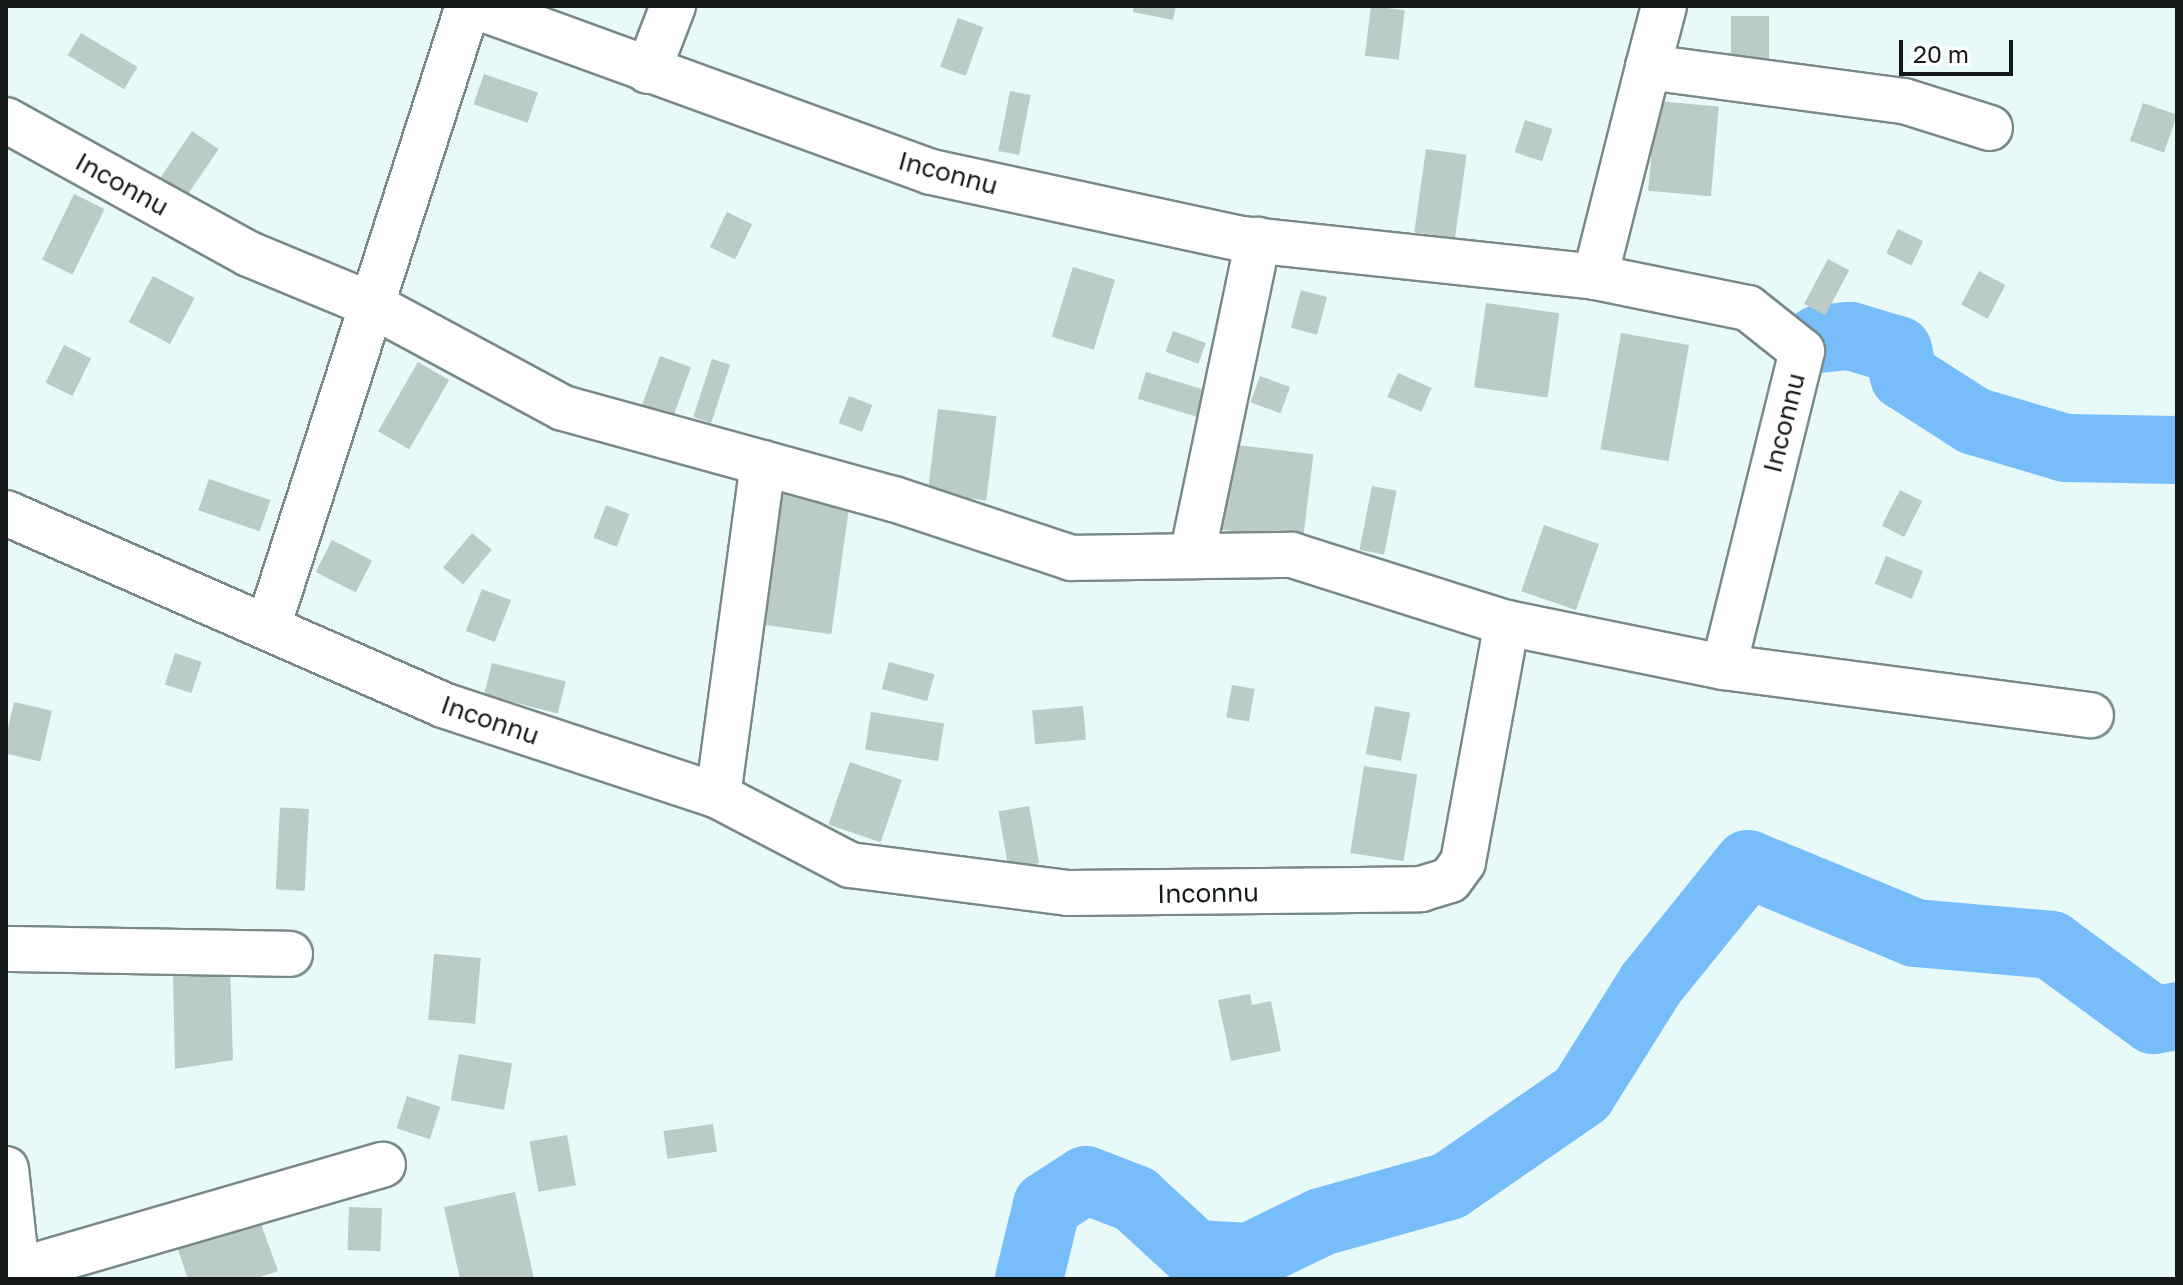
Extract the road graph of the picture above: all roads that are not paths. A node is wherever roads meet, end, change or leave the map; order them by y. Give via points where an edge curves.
1 (468, 6) edge
2 (475, 6) edge
3 (673, 6) edge
4 (1664, 6) edge
5 (1648, 67) junction
6 (648, 71) junction
7 (6, 120) edge
8 (1990, 128) dead end
9 (1258, 240) junction
10 (1595, 277) junction
11 (370, 304) junction
12 (763, 463) junction
13 (6, 513) edge
14 (1192, 556) junction
15 (1507, 623) junction
16 (269, 624) junction
17 (1724, 667) junction
18 (2091, 715) dead end
19 (718, 796) junction
20 (6, 949) edge
21 (290, 954) dead end
22 (383, 1165) dead end
23 (6, 1169) edge
24 (14, 1274) edge

1 - 11 street
2 - 6 street, Inconnu
3 - 6 street
4 - 5 street
5 - 8 street via 1904,101
5 - 10 street
6 - 9 street, Inconnu via 931,172
7 - 11 street, Inconnu via 249,254
9 - 10 street, Inconnu
9 - 14 street
10 - 17 street, Inconnu via 1748,308 1802,351
11 - 12 street, Inconnu via 563,408
11 - 16 street
12 - 14 street, Inconnu via 1071,558
12 - 19 street
13 - 16 street, Inconnu
14 - 15 street, Inconnu via 1292,555
15 - 17 street, Inconnu
15 - 19 street, Inconnu via 1463,862 1438,886 1177,895 957,883 850,865
16 - 19 street, Inconnu via 443,705
17 - 18 street, Inconnu
20 - 21 street
22 - 24 street
23 - 24 street

